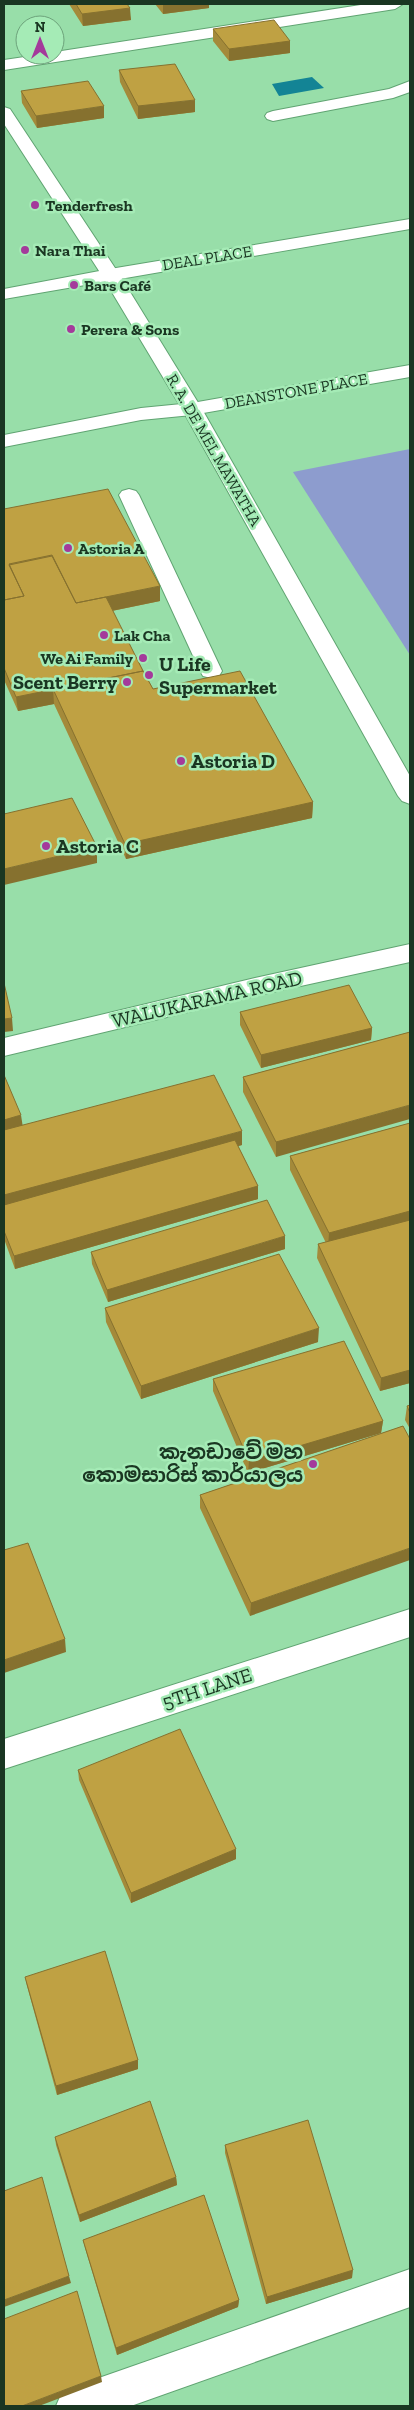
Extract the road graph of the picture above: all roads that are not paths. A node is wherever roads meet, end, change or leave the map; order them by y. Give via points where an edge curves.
1 (395, 4) edge
2 (4, 65) edge
3 (410, 86) edge
4 (4, 112) edge
5 (273, 116) dead end
6 (410, 224) edge
7 (110, 274) junction
8 (4, 294) edge
9 (410, 371) edge
10 (192, 409) junction
11 (4, 441) edge
12 (129, 495) dead end
13 (211, 671) dead end
14 (410, 796) edge
15 (410, 952) edge
16 (4, 1047) edge
17 (410, 1623) edge
18 (4, 1754) edge
19 (410, 2288) edge
20 (76, 2406) edge

1 - 2 main road
3 - 5 main road via 393,93
4 - 7 main road, R. A. DE MEL MAWATHA
6 - 7 main road, DEAL PLACE
7 - 8 main road, DEAL PLACE
7 - 10 main road, R. A. DE MEL MAWATHA
9 - 10 main road, DEANSTONE PLACE
10 - 11 main road, DEANSTONE PLACE via 141,414
10 - 14 main road, R. A. DE MEL MAWATHA
12 - 13 main road
15 - 16 main road, WALUKARAMA ROAD
17 - 18 main road, 5TH LANE
19 - 20 main road

